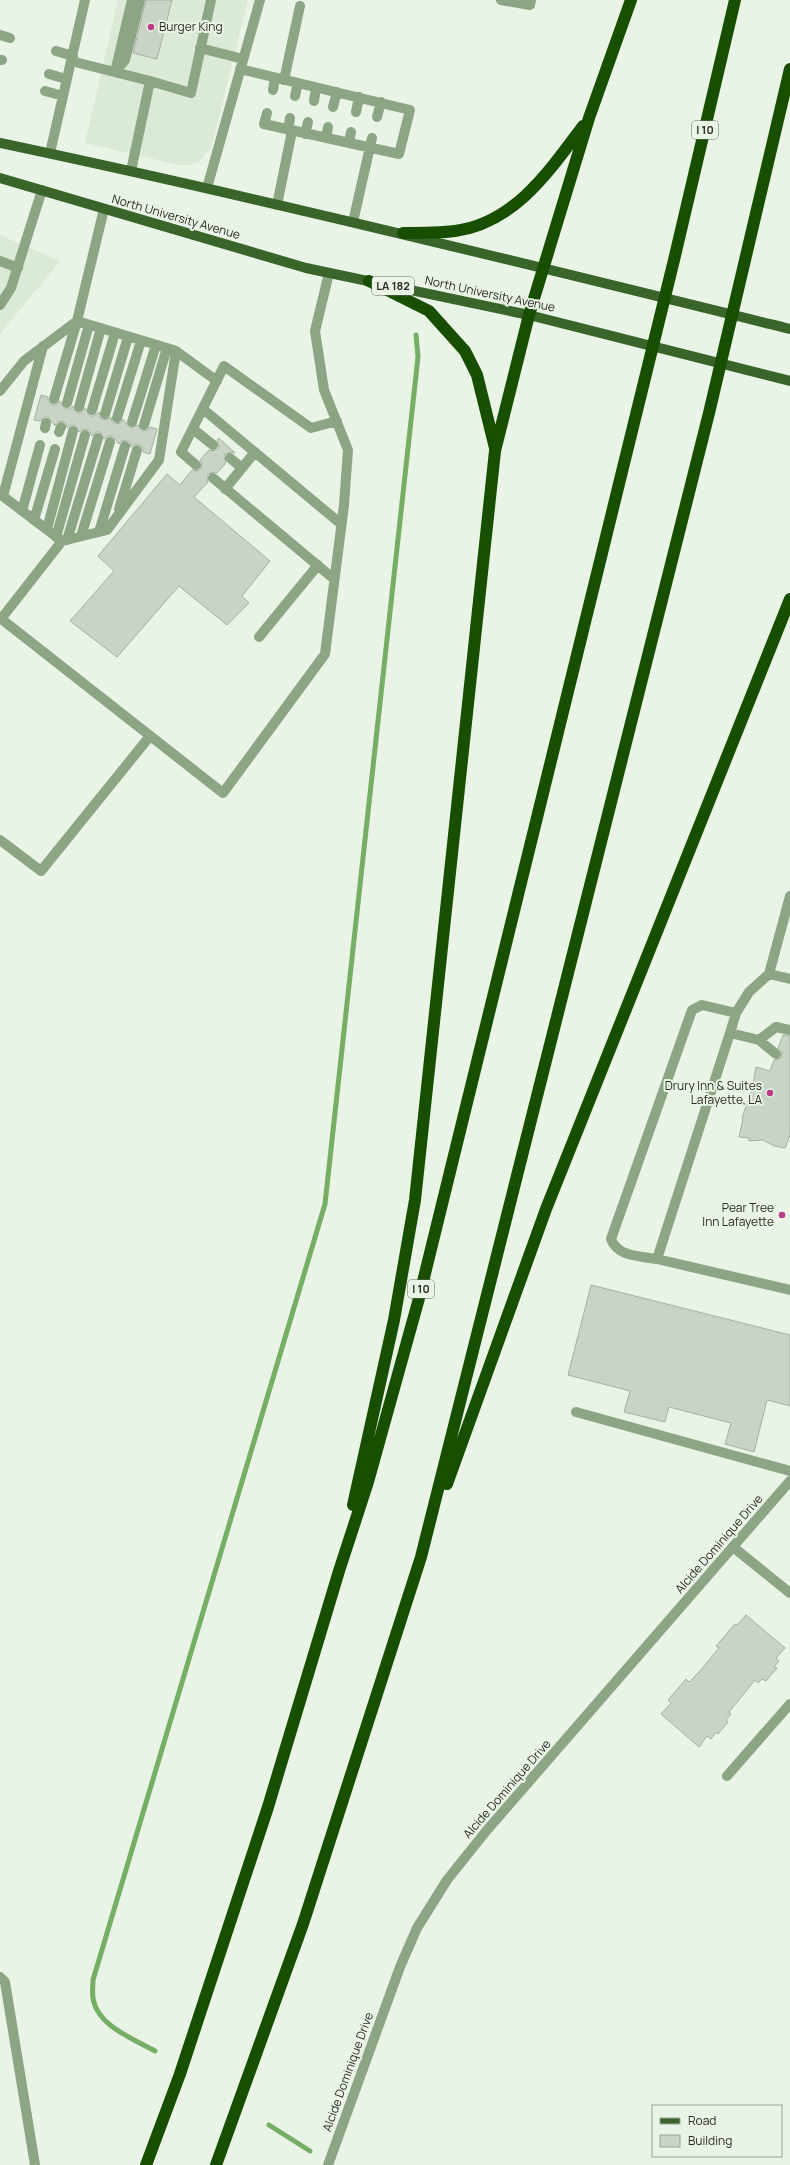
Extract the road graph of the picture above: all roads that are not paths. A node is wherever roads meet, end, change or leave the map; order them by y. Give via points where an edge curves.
1 (85, 0) edge
2 (132, 0) edge
3 (140, 0) edge
4 (211, 0) edge
5 (260, 0) edge
6 (501, 0) edge
7 (531, 0) edge
8 (631, 0) edge
9 (735, 0) edge
10 (300, 6) dead end
11 (0, 35) edge
12 (10, 38) dead end
13 (200, 48) junction
14 (56, 51) dead end
15 (72, 58) junction
16 (243, 59) junction
17 (240, 69) junction
18 (790, 69) edge
19 (115, 72) junction
20 (49, 74) dead end
21 (66, 79) junction
22 (280, 79) junction
23 (150, 81) junction
24 (298, 83) junction
25 (316, 88) junction
26 (273, 90) dead end
27 (45, 92) dead end
28 (337, 92) junction
29 (63, 96) junction
30 (295, 96) dead end
31 (359, 97) junction
32 (314, 101) dead end
33 (381, 102) junction
34 (333, 106) dead end
35 (356, 112) dead end
36 (267, 113) dead end
37 (377, 117) dead end
38 (290, 118) dead end
39 (588, 118) junction
40 (308, 122) dead end
41 (328, 126) dead end
42 (290, 130) junction
43 (351, 132) dead end
44 (305, 134) junction
45 (326, 138) junction
46 (0, 143) edge
47 (371, 143) junction
48 (349, 144) junction
49 (50, 153) junction
50 (131, 171) junction
51 (0, 178) edge
52 (207, 188) junction
53 (42, 190) junction
54 (277, 205) junction
55 (104, 209) junction
56 (353, 222) junction
57 (403, 233) junction
58 (0, 261) edge
59 (18, 268) junction
60 (543, 268) junction
61 (329, 273) junction
62 (369, 281) junction
63 (0, 305) edge
64 (0, 314) edge
65 (529, 315) junction
66 (77, 321) junction
67 (89, 325) junction
68 (100, 328) junction
69 (790, 329) edge
70 (115, 333) junction
71 (128, 337) junction
72 (141, 341) junction
73 (156, 345) junction
74 (43, 346) junction
75 (171, 350) junction
76 (790, 381) edge
77 (217, 382) junction
78 (0, 391) edge
79 (54, 399) dead end
80 (67, 403) dead end
81 (79, 407) dead end
82 (203, 409) junction
83 (92, 410) dead end
84 (105, 414) dead end
85 (118, 418) dead end
86 (337, 421) junction
87 (132, 422) dead end
88 (144, 425) dead end
89 (193, 429) junction
90 (73, 431) dead end
91 (85, 434) dead end
92 (98, 438) dead end
93 (110, 442) dead end
94 (40, 445) dead end
95 (213, 445) dead end
96 (125, 446) dead end
97 (55, 449) dead end
98 (137, 450) dead end
99 (495, 451) junction
100 (255, 452) junction
101 (230, 458) dead end
102 (196, 465) dead end
103 (242, 468) junction
104 (213, 478) dead end
105 (225, 489) junction
106 (1, 495) edge
107 (22, 511) junction
108 (117, 516) junction
109 (34, 520) junction
110 (341, 524) junction
111 (46, 529) junction
112 (99, 532) junction
113 (81, 536) junction
114 (62, 539) junction
115 (318, 565) junction
116 (334, 580) junction
117 (790, 599) edge
118 (0, 619) edge
119 (259, 637) dead end
120 (150, 736) junction
121 (0, 840) edge
122 (790, 896) edge
123 (770, 974) junction
124 (790, 979) edge
125 (736, 1013) junction
126 (790, 1030) edge
127 (730, 1033) junction
128 (759, 1040) junction
129 (776, 1054) dead end
130 (656, 1259) junction
131 (790, 1290) edge
132 (576, 1412) dead end
133 (790, 1471) edge
134 (790, 1481) edge
135 (733, 1547) junction
136 (421, 1557) junction
137 (339, 1571) junction
138 (790, 1592) edge
139 (790, 1704) edge
140 (727, 1776) dead end
141 (0, 1978) edge
142 (35, 2165) edge
143 (146, 2165) edge
144 (216, 2165) edge
145 (328, 2165) edge

1 - 15 street
2 - 19 street
3 - 19 street via 125,60
4 - 13 street
5 - 16 street
6 - 7 street via 530,5
8 - 39 highway
9 - 137 highway, I 10 via 674,260 418,1302 368,1482
10 - 22 street
11 - 12 street
13 - 16 street
13 - 23 street via 191,93
14 - 15 street
15 - 19 street
15 - 21 street
16 - 17 street
17 - 22 street
17 - 52 street
18 - 136 highway via 708,413
19 - 23 street
20 - 21 street
21 - 29 street
22 - 24 street
22 - 26 street
23 - 50 street
24 - 25 street
24 - 30 street
25 - 28 street
25 - 32 street
27 - 29 street
28 - 31 street
28 - 34 street
29 - 49 street
31 - 33 street
31 - 35 street
33 - 37 street
33 - 47 street via 410,110 399,154
36 - 42 street via 264,124
38 - 42 street
39 - 57 highway via 542,181 518,202 486,222 456,231
39 - 60 highway
40 - 44 street
41 - 45 street
42 - 44 street
42 - 54 street
43 - 48 street
44 - 45 street
45 - 48 street
46 - 49 main road
47 - 48 street
47 - 56 street
49 - 50 main road
50 - 52 main road
51 - 53 main road, North University Avenue / LA 182
52 - 54 main road
53 - 55 main road, North University Avenue / LA 182
53 - 59 street
54 - 56 main road
55 - 61 main road, North University Avenue / LA 182
55 - 66 street
56 - 57 main road
57 - 60 main road
58 - 59 street
59 - 63 street via 12,288
59 - 64 street via 17,292
60 - 65 highway
60 - 69 main road
61 - 62 main road, North University Avenue / LA 182
61 - 86 street via 315,331 324,390
62 - 65 main road, North University Avenue / LA 182
62 - 99 highway via 429,311 465,351 477,375
65 - 76 main road, North University Avenue / LA 182
65 - 99 highway
66 - 67 street
66 - 74 street
66 - 79 street
67 - 68 street
67 - 80 street
68 - 70 street
68 - 81 street
70 - 71 street
70 - 83 street
71 - 72 street
71 - 84 street
72 - 73 street
72 - 85 street
73 - 75 street
73 - 87 street
74 - 78 street via 24,361
74 - 106 street
75 - 77 street
75 - 88 street
75 - 108 street via 159,460
77 - 82 street
77 - 86 street via 224,366 311,428
82 - 89 street
82 - 100 street
86 - 110 street via 348,450
89 - 95 street
89 - 102 street via 181,452
90 - 111 street
91 - 114 street
92 - 114 street
93 - 113 street
94 - 107 street
96 - 112 street
97 - 109 street
98 - 108 street
99 - 137 highway via 415,1200 394,1320
100 - 103 street
100 - 110 street
101 - 103 street
103 - 105 street
104 - 105 street
105 - 115 street
106 - 107 street
107 - 109 street
108 - 112 street via 107,530
109 - 111 street
110 - 116 street
111 - 114 street
112 - 113 street
113 - 114 street
114 - 118 street
115 - 116 street
115 - 119 street
116 - 120 street via 325,654 223,793
117 - 136 highway via 546,1209
118 - 120 street
120 - 121 street via 41,871
122 - 123 street
123 - 124 street
123 - 125 street via 749,992
125 - 127 street
125 - 130 street via 702,1005 692,1010 611,1239 620,1252
126 - 128 street via 776,1027
127 - 128 street
127 - 130 street
128 - 129 street
130 - 131 street
132 - 133 street
134 - 135 street, Alcide Dominique Drive
135 - 138 street
135 - 145 street, Alcide Dominique Drive via 487,1830 447,1880 417,1928 400,1967
136 - 144 highway via 303,1924
137 - 143 highway, I 10 via 268,1807 180,2074
139 - 140 street
141 - 142 street via 5,1982

